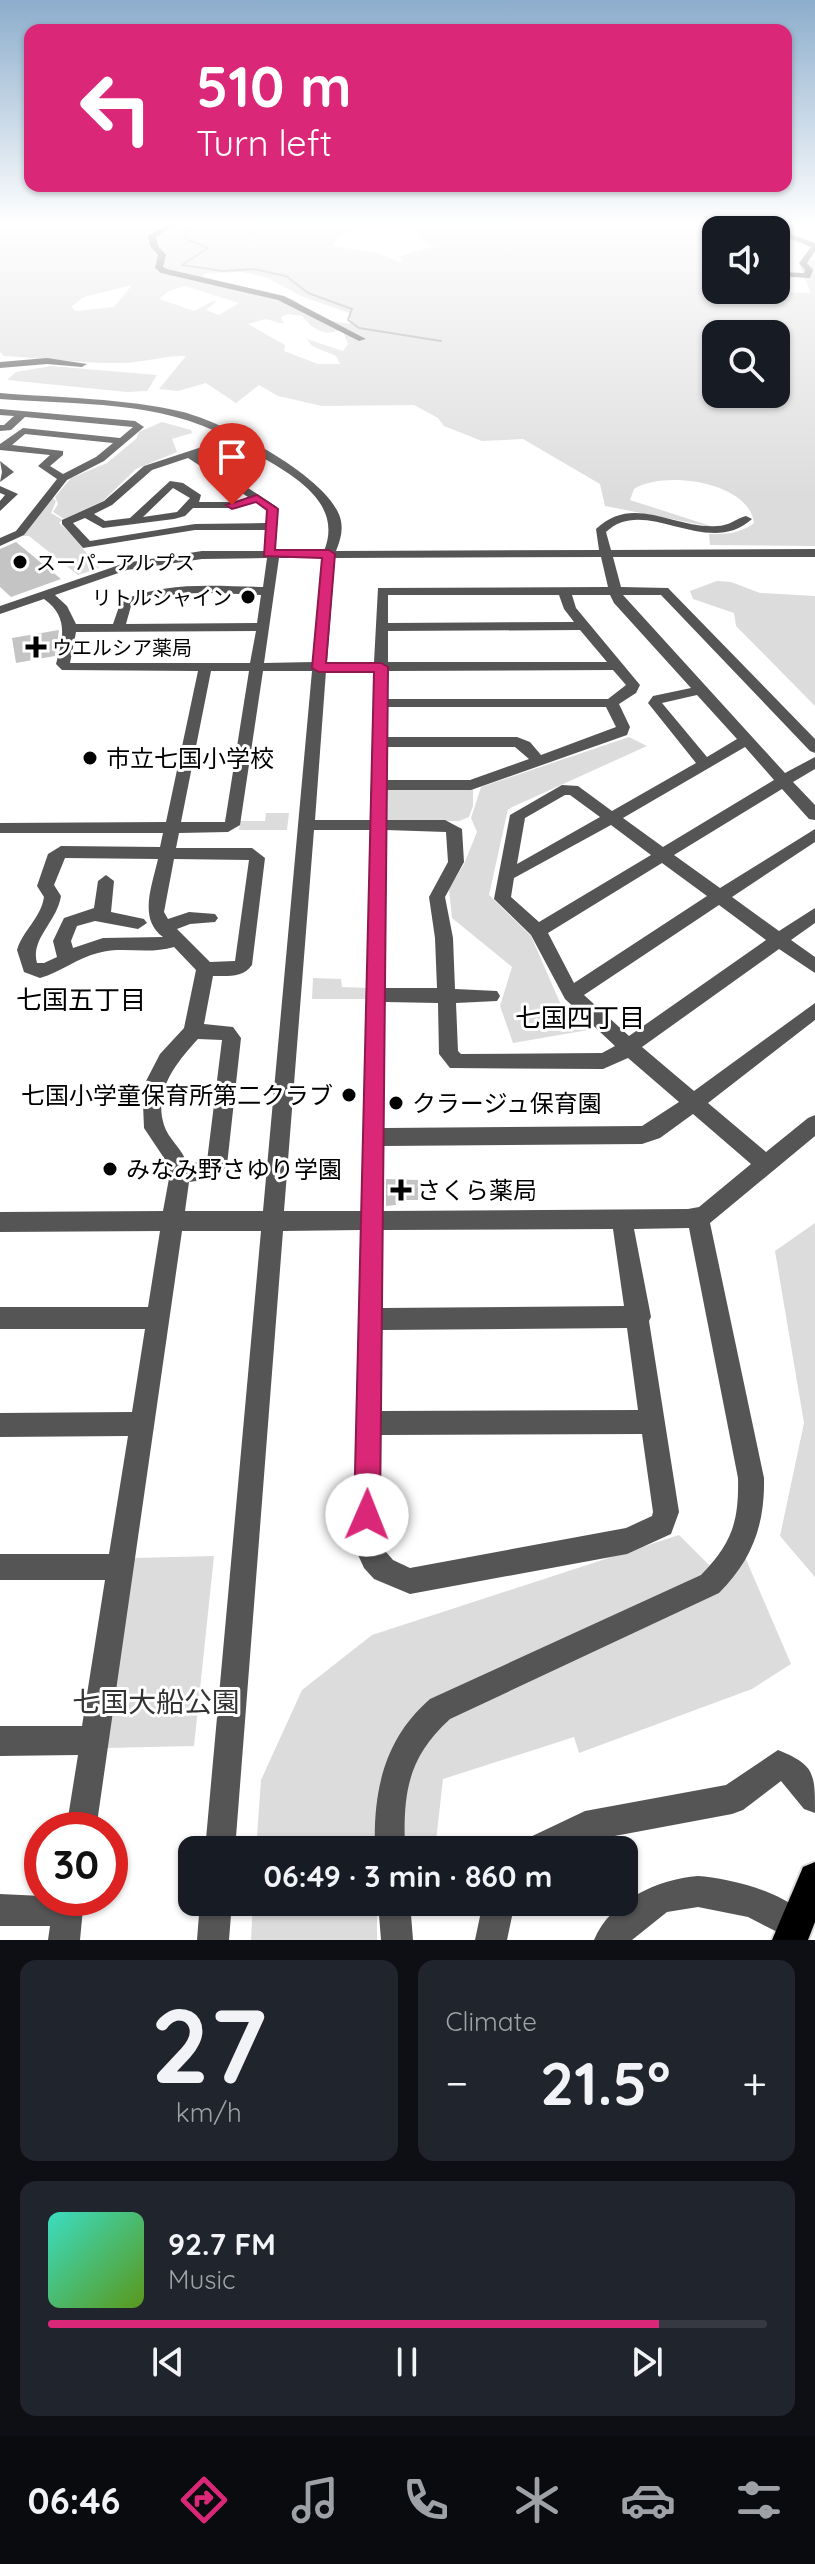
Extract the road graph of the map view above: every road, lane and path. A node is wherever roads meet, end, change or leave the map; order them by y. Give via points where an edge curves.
1 (316, 316) edge
2 (362, 339) dead end
3 (82, 364) dead end
4 (0, 365) edge
5 (0, 397) edge
6 (74, 406) junction
7 (0, 412) edge
8 (23, 414) junction
9 (63, 417) junction
10 (0, 428) edge
11 (234, 440) junction
12 (122, 441) junction
13 (2, 447) edge
14 (190, 455) junction
15 (0, 464) edge
16 (63, 478) junction
17 (0, 479) edge
18 (0, 489) edge
19 (257, 498) junction
20 (190, 505) junction
21 (0, 508) edge
22 (85, 513) junction
23 (746, 519) dead end
24 (136, 521) junction
25 (272, 526) junction
26 (0, 542) edge
27 (606, 553) junction
28 (815, 553) edge
29 (271, 554) junction
30 (329, 554) junction
31 (564, 590) junction
32 (615, 590) junction
33 (268, 591) junction
34 (45, 594) junction
35 (0, 610) edge
36 (585, 626) junction
37 (263, 627) junction
38 (382, 627) junction
39 (72, 628) junction
40 (118, 628) junction
41 (619, 666) junction
42 (381, 667) junction
43 (205, 668) junction
44 (257, 668) junction
45 (319, 668) junction
46 (701, 690) junction
47 (381, 703) junction
48 (611, 703) junction
49 (747, 740) junction
50 (380, 742) junction
51 (815, 748) edge
52 (538, 761) junction
53 (815, 762) edge
54 (705, 764) junction
55 (784, 781) junction
56 (379, 785) junction
57 (815, 815) edge
58 (612, 818) junction
59 (306, 825) junction
60 (379, 825) junction
61 (0, 828) edge
62 (173, 828) junction
63 (815, 834) edge
64 (168, 853) junction
65 (664, 856) junction
66 (505, 875) junction
67 (106, 881) dead end
68 (720, 896) junction
69 (103, 912) junction
70 (815, 914) edge
71 (209, 918) dead end
72 (158, 927) junction
73 (538, 931) junction
74 (779, 939) junction
75 (128, 944) junction
76 (67, 961) junction
77 (815, 966) edge
78 (205, 969) junction
79 (571, 994) junction
80 (375, 995) junction
81 (446, 996) junction
82 (491, 996) dead end
83 (815, 1010) edge
84 (193, 1031) junction
85 (628, 1047) junction
86 (693, 1103) junction
87 (815, 1124) edge
88 (374, 1137) junction
89 (766, 1164) junction
90 (180, 1173) junction
91 (698, 1218) junction
92 (622, 1220) junction
93 (174, 1221) junction
94 (272, 1221) junction
95 (373, 1221) junction
96 (0, 1222) edge
97 (639, 1317) junction
98 (0, 1318) edge
99 (159, 1318) junction
100 (370, 1319) junction
101 (654, 1422) junction
102 (368, 1423) junction
103 (143, 1424) junction
104 (0, 1425) edge
105 (0, 1567) edge
106 (122, 1567) junction
107 (95, 1740) junction
108 (0, 1741) edge
109 (815, 1798) edge
110 (84, 1812) edge
111 (221, 1836) edge
112 (390, 1836) edge
113 (565, 1836) edge
114 (815, 1879) edge
115 (0, 1910) edge
116 (24, 1912) edge
117 (215, 1916) edge
118 (395, 1916) edge
119 (496, 1916) edge
120 (792, 1933) edge
121 (213, 1940) edge
122 (397, 1940) edge
123 (491, 1940) edge
124 (610, 1940) edge

1 - 2 street
3 - 4 street
5 - 6 street
5 - 11 street via 172,413 209,423
6 - 9 street
6 - 11 street via 179,419
7 - 8 street
8 - 9 street
8 - 10 street
9 - 12 street via 139,426
11 - 14 street
11 - 30 street via 312,495 322,510 323,546
12 - 13 street via 23,431
12 - 16 street
13 - 16 street via 59,453 43,466
14 - 19 street
14 - 22 street via 148,468 110,502
15 - 17 street via 9,472
16 - 26 street via 20,533
18 - 21 street via 12,494
19 - 20 street via 237,505
19 - 25 street via 274,512
20 - 24 street via 178,516
20 - 24 street via 196,496 170,484
22 - 24 street via 103,525
22 - 25 street via 66,522 86,545 195,527
23 - 27 street via 718,531 640,517 616,519 600,531
25 - 29 street
27 - 28 street
27 - 30 street
27 - 32 street
29 - 30 street
29 - 33 street
29 - 34 street via 152,561
30 - 45 street
31 - 32 street
31 - 36 street via 570,609
31 - 38 street via 385,590
32 - 46 street via 621,604
32 - 51 street via 666,592
33 - 37 street
33 - 40 street via 174,591 132,600 125,604
34 - 35 street
34 - 39 street via 64,610
36 - 38 street
36 - 41 street
37 - 40 street
37 - 44 street
38 - 42 street
39 - 40 street
39 - 43 street via 63,664 67,667
41 - 42 street
41 - 48 street via 633,685
42 - 45 street
42 - 47 street
43 - 44 street
43 - 62 street
44 - 45 street
44 - 62 street via 232,825
45 - 59 street
46 - 49 street
46 - 54 street via 655,703
47 - 48 street
47 - 50 street
48 - 52 street via 622,732
49 - 54 street
49 - 55 street
50 - 52 street via 517,742
50 - 56 street
52 - 56 street via 471,785
53 - 55 street
54 - 58 street
55 - 57 street
55 - 65 street
56 - 60 street
58 - 65 street
58 - 66 street
58 - 66 street via 573,790 562,790 518,815
59 - 60 street
59 - 94 street
60 - 80 street
60 - 81 street via 454,829 456,862 437,897
61 - 62 street
62 - 64 street
63 - 68 street
64 - 72 street via 157,893
64 - 76 street via 61,852 54,858 45,886 53,896 48,916 31,933 27,960 40,971
64 - 78 street via 247,853 257,858 243,965
65 - 68 street
65 - 73 street
66 - 73 street via 502,899
67 - 69 street
68 - 74 street
68 - 79 street
69 - 72 street via 102,917
69 - 76 street via 70,922 62,941
70 - 74 street
71 - 72 street
72 - 75 street
72 - 75 street via 162,946
72 - 78 street via 196,955
73 - 79 street
74 - 77 street
74 - 85 street
75 - 76 street via 81,950
78 - 84 street
79 - 85 street
80 - 81 street
80 - 88 street
81 - 82 street
81 - 85 street via 449,1054 457,1062 603,1061
83 - 86 street
84 - 90 street via 167,1060 156,1081 153,1104 154,1128
84 - 90 street via 226,1032 232,1038 217,1165 210,1172
85 - 86 street
86 - 88 street via 642,1135
86 - 89 street
87 - 89 street
88 - 95 street
89 - 91 street
90 - 93 street
91 - 92 street
91 - 112 street via 751,1478 745,1539 710,1584 429,1717 397,1763
92 - 95 street
92 - 97 street
93 - 94 street
93 - 96 street
93 - 99 street
94 - 95 street
94 - 111 street
95 - 100 street
97 - 100 street
97 - 101 street
98 - 99 street
99 - 103 street
100 - 102 street
101 - 102 street
101 - 102 street via 666,1512 658,1530 627,1541 410,1581 391,1575 370,1556 367,1546
103 - 104 street
103 - 106 street
105 - 106 street
106 - 107 street
107 - 108 street
107 - 110 street
109 - 113 street via 792,1770 778,1765 732,1799 585,1826
114 - 120 main road
115 - 116 street
117 - 121 street
118 - 122 street
119 - 123 street
120 - 124 street via 754,1902 689,1893 647,1907

